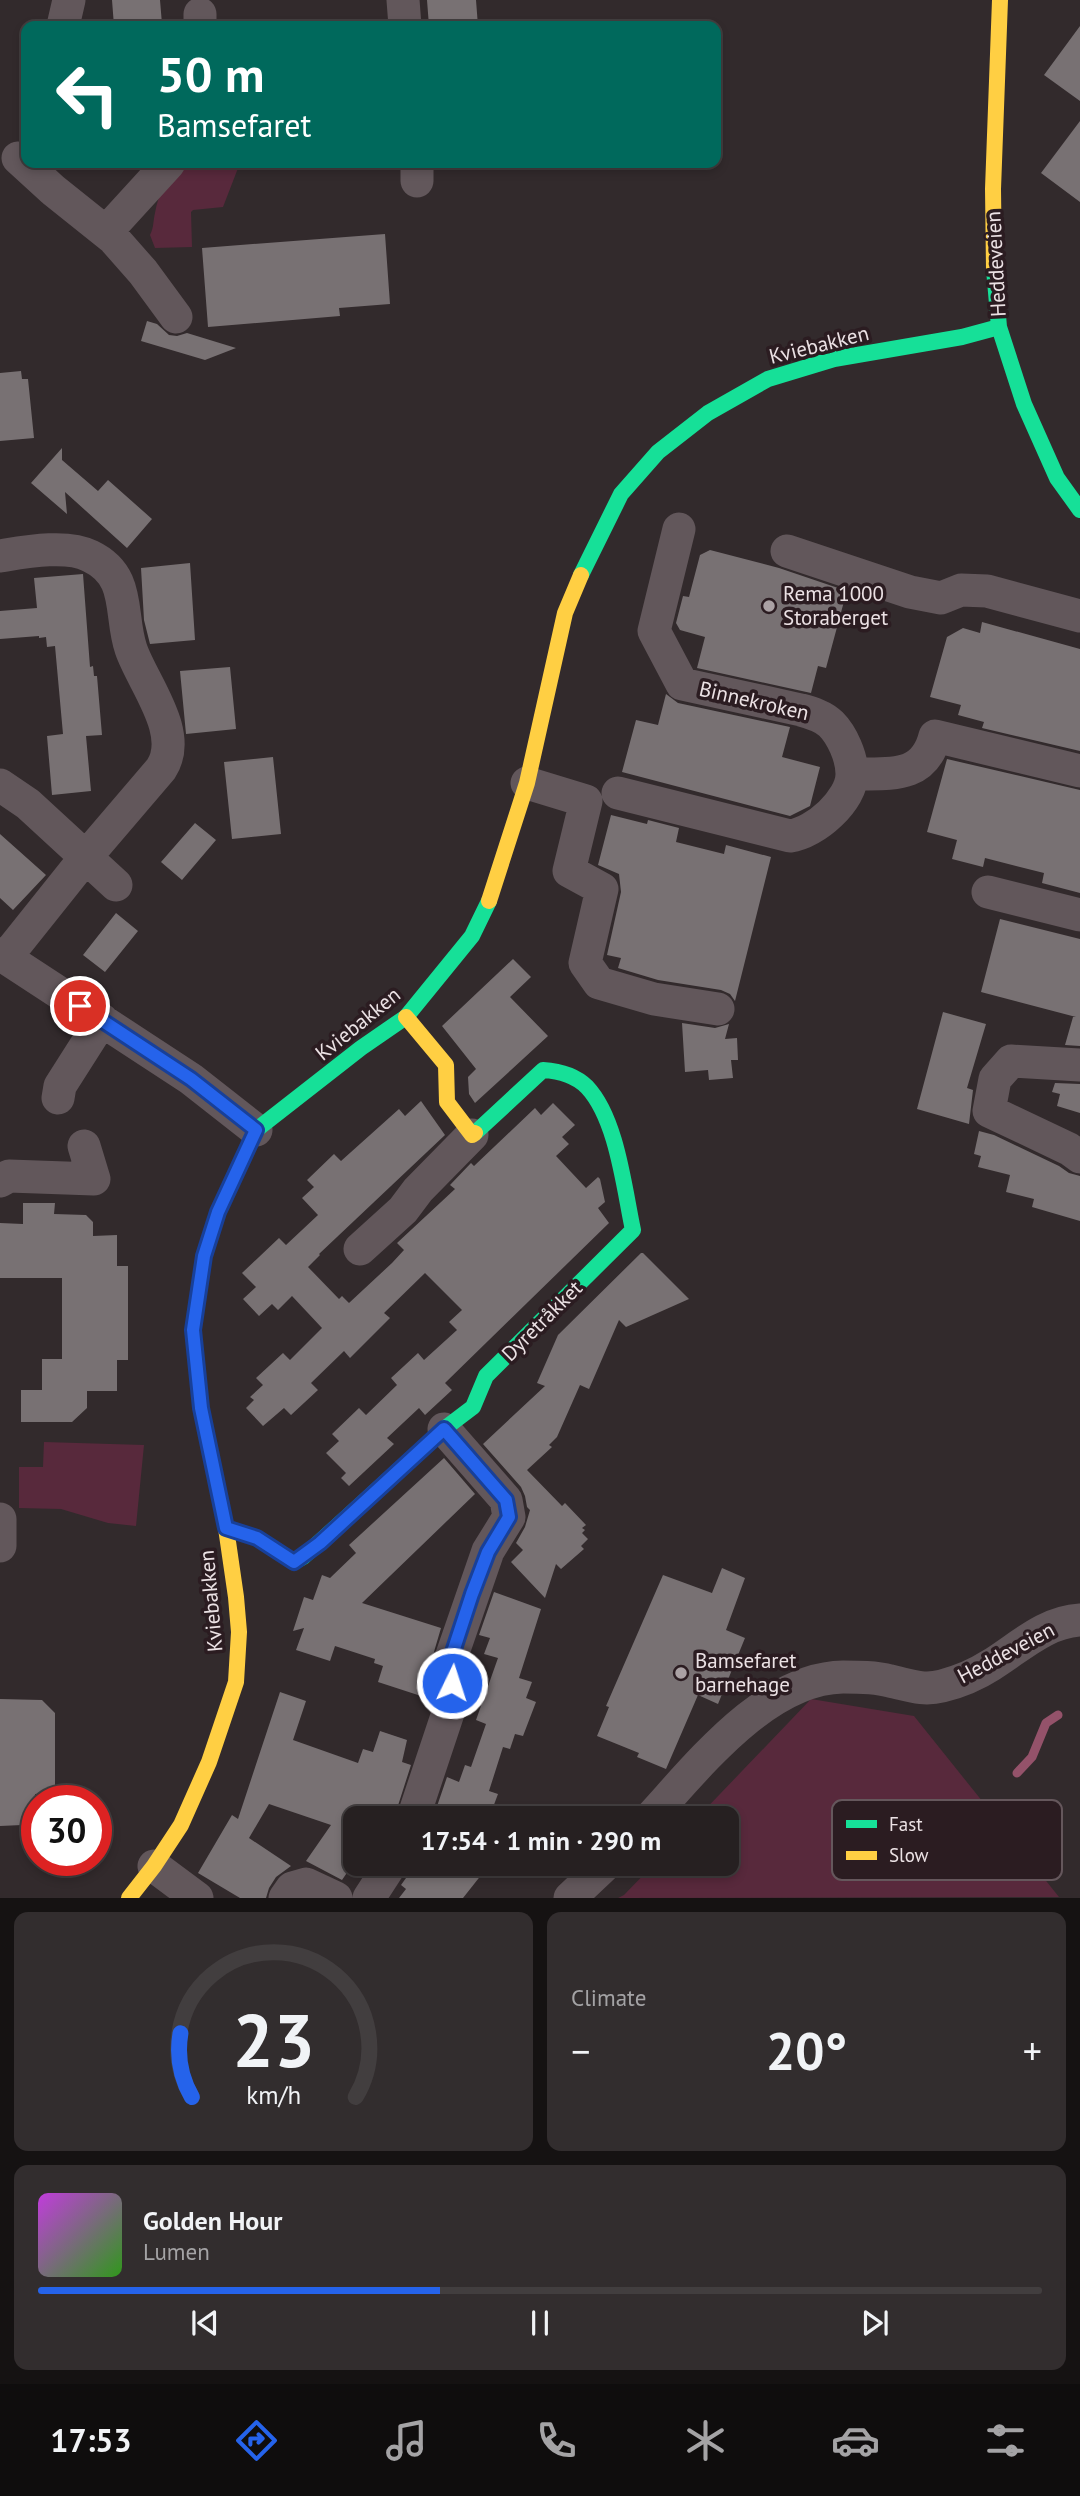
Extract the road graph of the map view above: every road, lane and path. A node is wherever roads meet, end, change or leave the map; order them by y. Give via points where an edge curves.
1 (68, 0) edge
2 (403, 0) edge
3 (1000, 0) edge
4 (64, 21) edge
5 (405, 21) edge
6 (25, 168) edge
7 (164, 168) edge
8 (106, 232) junction
9 (176, 317) dead end
10 (999, 327) junction
11 (1080, 510) edge
12 (680, 529) dead end
13 (787, 551) dead end
14 (0, 556) edge
15 (1080, 615) edge
16 (1080, 771) edge
17 (852, 774) junction
18 (527, 783) junction
19 (0, 785) edge
20 (618, 793) dead end
21 (85, 858) junction
22 (116, 886) dead end
23 (988, 892) dead end
24 (1080, 915) edge
25 (3, 956) edge
26 (718, 1009) dead end
27 (406, 1017) junction
28 (102, 1020) junction
29 (1080, 1065) edge
30 (58, 1098) dead end
31 (256, 1130) junction
32 (472, 1135) junction
33 (84, 1146) dead end
34 (1080, 1157) edge
35 (0, 1181) edge
36 (360, 1249) dead end
37 (444, 1429) junction
38 (0, 1519) edge
39 (226, 1528) junction
40 (0, 1546) edge
41 (1080, 1620) edge
42 (418, 1806) edge
43 (662, 1806) edge
44 (155, 1866) junction
45 (383, 1876) edge
46 (593, 1876) edge
47 (129, 1898) edge
48 (197, 1898) edge
49 (285, 1898) edge
50 (336, 1898) edge
51 (369, 1898) edge
52 (570, 1898) edge

1 - 4 street
2 - 5 street
3 - 10 street, Heddeveien via 993,189
6 - 8 street
7 - 8 street
8 - 9 street
10 - 11 street, Heddeveien via 1039,440 1057,478
10 - 18 street, Kviebakken via 834,359 768,379 708,413 659,452 621,494 565,613
12 - 17 street, Binnekroken via 654,631 682,684 820,716 843,739
13 - 15 street via 910,592 941,598 961,590 986,591
14 - 21 street via 75,551 103,565 121,588 130,647 159,705 167,761
16 - 17 street via 935,736 922,764 908,771
17 - 20 street via 828,817 814,828 790,836
18 - 26 street via 586,800 569,871 601,889 586,963 599,983 654,999
18 - 27 street, Kviebakken via 487,907 472,936
19 - 21 street via 28,804
21 - 22 street
21 - 25 street
23 - 24 street
25 - 28 street
27 - 31 street, Kviebakken
27 - 32 street via 446,1065 447,1102
28 - 30 street via 60,1086
28 - 31 street via 191,1079
29 - 34 street via 1011,1061 995,1079 989,1111
31 - 39 street, Kviebakken via 204,1256 193,1330 201,1408
32 - 36 street, Dyretråkket
32 - 37 street, Dyretråkket via 542,1070 557,1070 587,1087 602,1109 633,1230 486,1376 473,1407
33 - 35 street via 94,1179 9,1176
37 - 39 street, Dyretråkket via 294,1562 257,1538
37 - 42 street via 506,1500 509,1517 488,1552 450,1661 451,1704
38 - 40 street
39 - 44 street, Kviebakken via 239,1632 236,1682 209,1762 181,1825
41 - 43 street, Heddeveien via 1049,1627 989,1667 941,1686 912,1688 891,1681 837,1677 798,1687 749,1717
44 - 47 street, Kviebakken
44 - 48 street
45 - 51 street
46 - 52 street
49 - 50 street via 292,1888 306,1884

